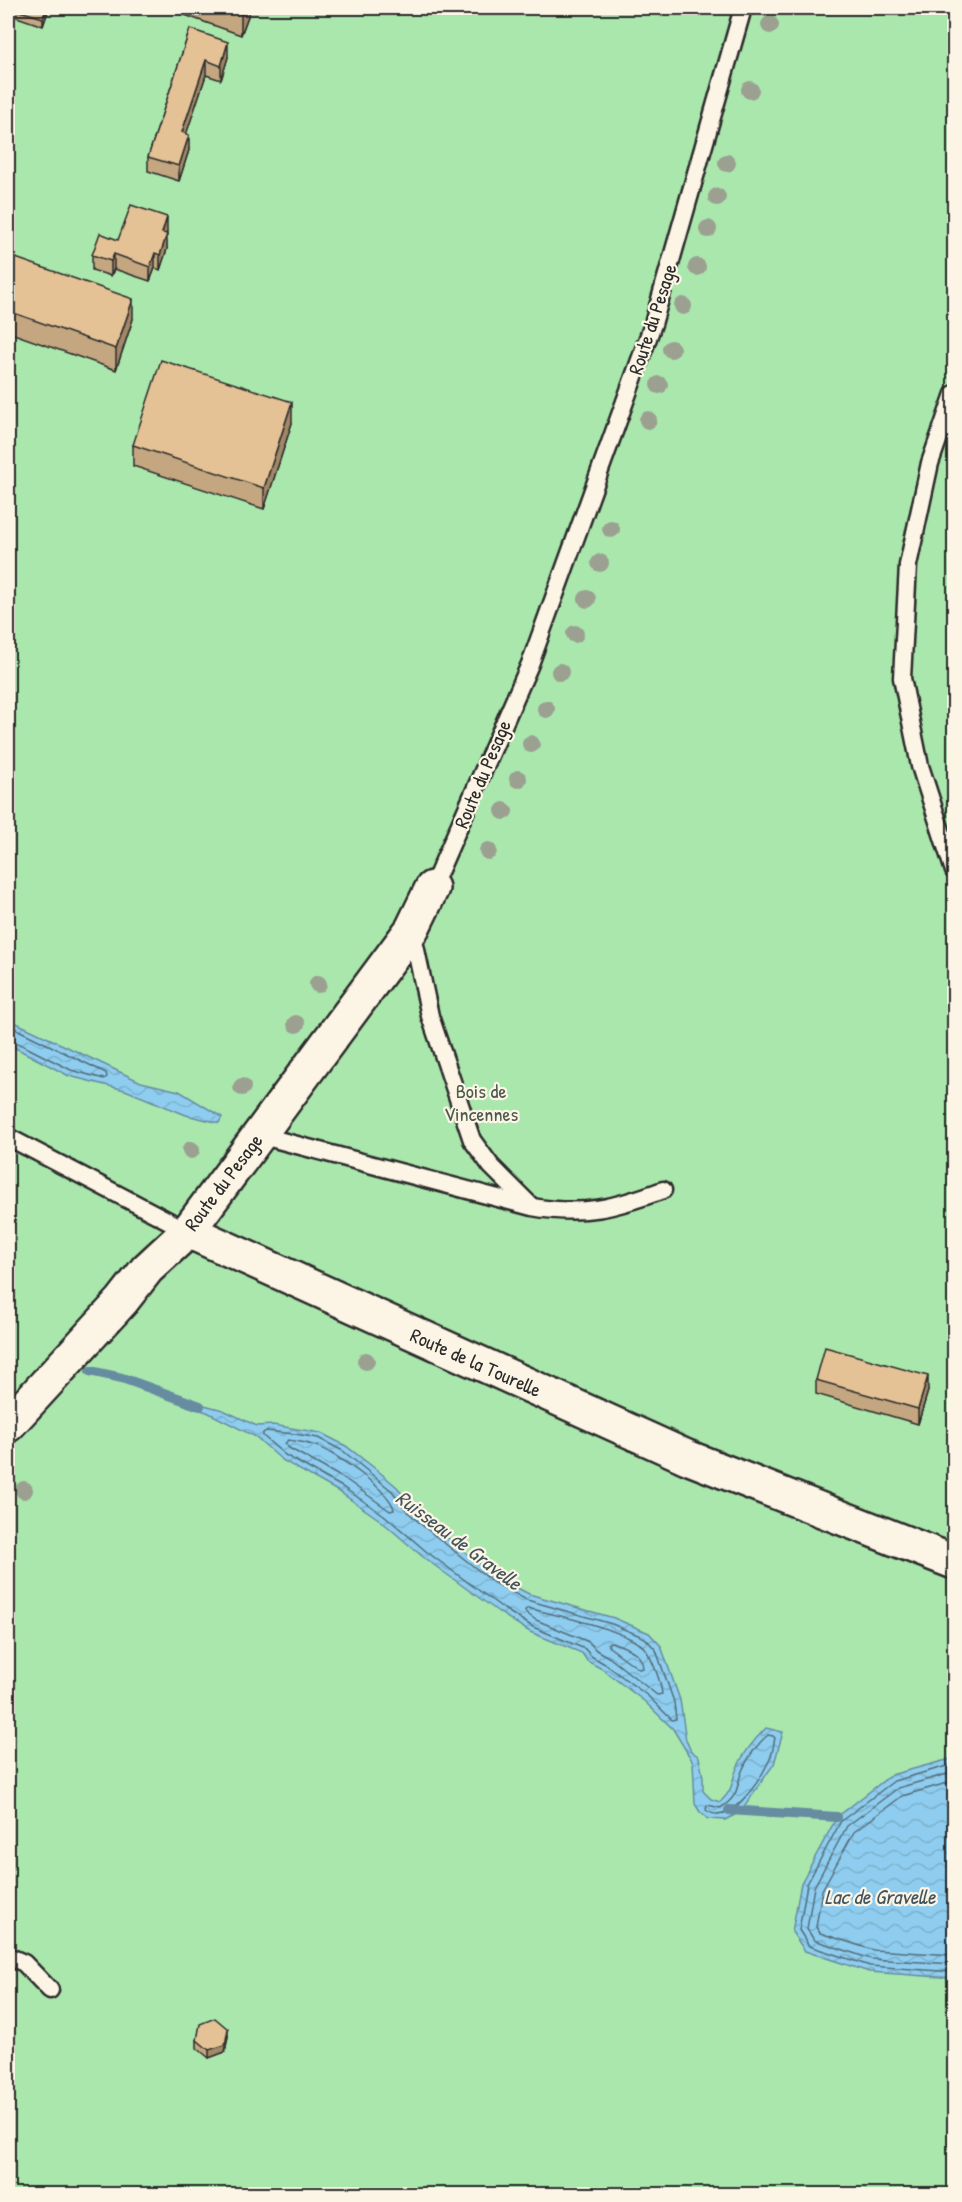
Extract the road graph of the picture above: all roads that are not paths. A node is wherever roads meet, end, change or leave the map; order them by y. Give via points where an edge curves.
1 (743, 8) edge
2 (954, 394) edge
3 (954, 871) edge
4 (432, 888) joint
5 (412, 929) junction
6 (259, 1136) junction
7 (8, 1137) edge
8 (663, 1190) dead end
9 (532, 1207) junction
10 (188, 1231) junction
11 (8, 1425) edge
12 (954, 1562) edge
13 (8, 1956) edge
14 (50, 1990) dead end

1 - 4 lane, Route du Pesage via 653,324 530,664
2 - 3 lane via 930,463 908,566 902,678 920,766
4 - 5 street, Route du Pesage
5 - 6 street, Route du Pesage
5 - 9 lane via 430,1016 472,1140 491,1166
6 - 9 lane
6 - 10 street, Route du Pesage
7 - 10 lane, Route de la Tourelle
8 - 9 lane via 624,1204 582,1212
10 - 11 street, Route du Pesage via 147,1269
10 - 12 street, Route de la Tourelle via 687,1457
13 - 14 lane via 24,1963

